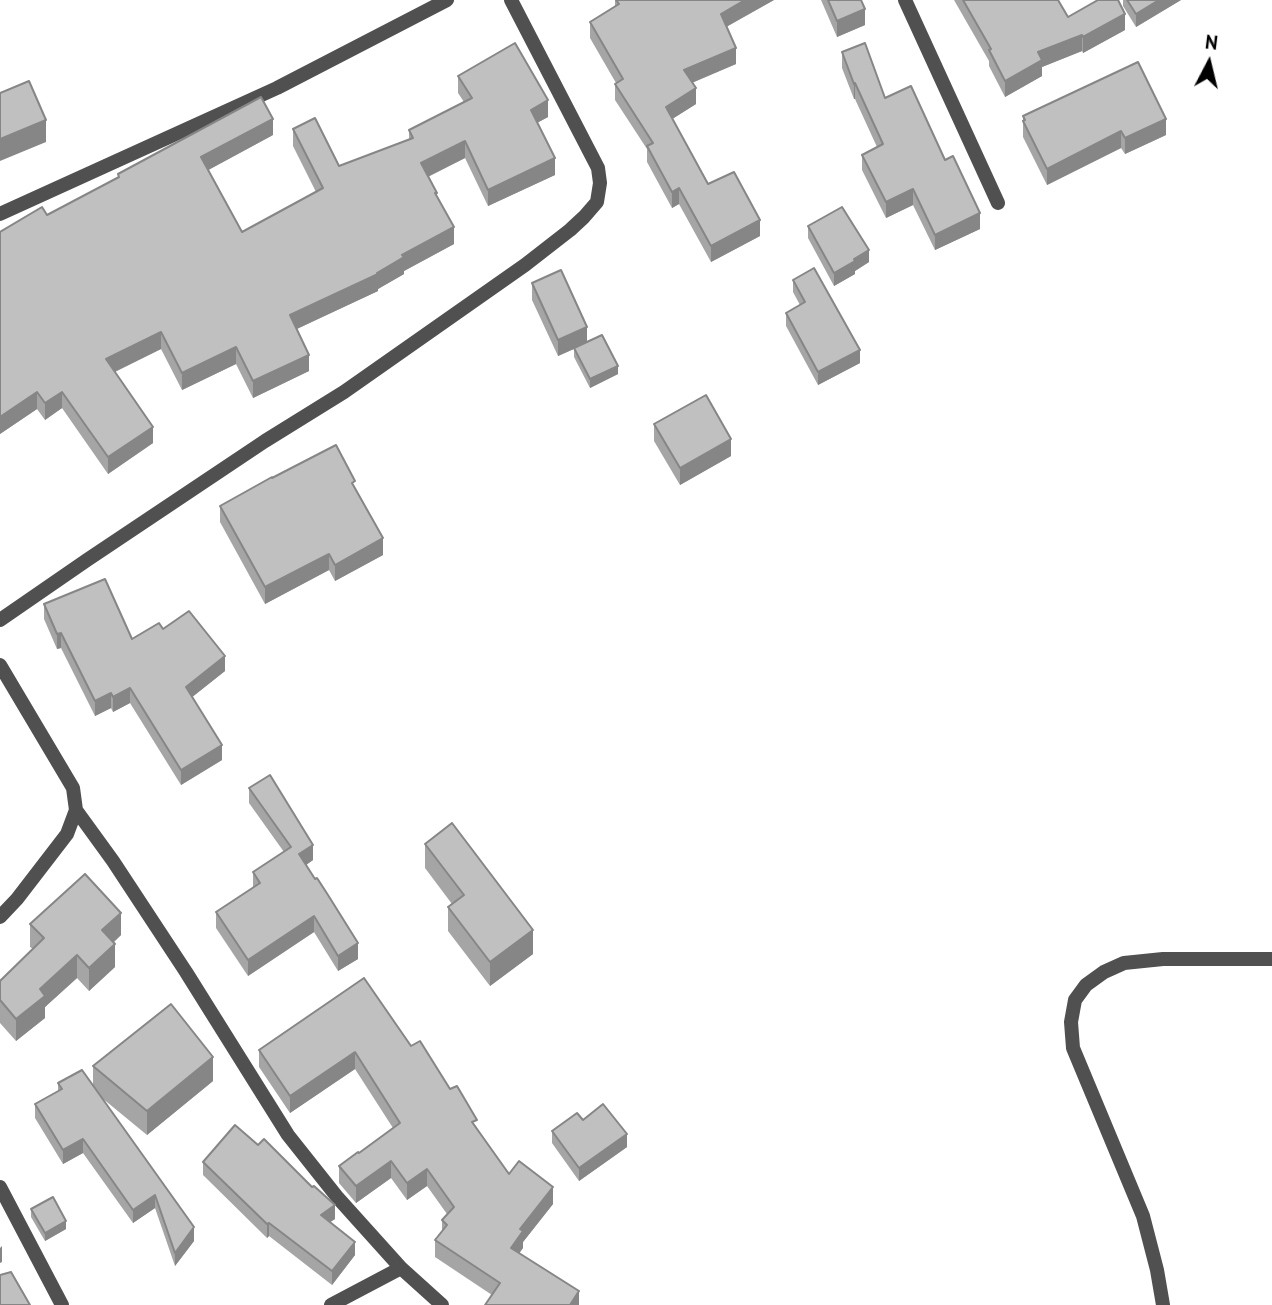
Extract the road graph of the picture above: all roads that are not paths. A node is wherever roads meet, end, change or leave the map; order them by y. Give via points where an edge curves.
1 (447, 0) edge
2 (511, 0) edge
3 (905, 0) edge
4 (998, 203) dead end
5 (0, 214) edge
6 (0, 620) edge
7 (0, 665) edge
8 (76, 810) junction
9 (0, 917) edge
10 (1272, 959) edge
11 (0, 1187) edge
12 (401, 1268) junction
13 (62, 1305) edge
14 (331, 1305) edge
15 (442, 1305) edge
16 (1163, 1305) edge

1 - 5 street via 277,88
2 - 6 street via 598,167 597,202 525,265 344,392
3 - 4 street
7 - 8 street via 73,788
8 - 9 street via 67,834
8 - 12 street via 186,972 288,1135
10 - 16 street via 1124,963 1086,985 1075,1000 1073,1048 1143,1216
11 - 13 street
12 - 14 street
12 - 15 street

